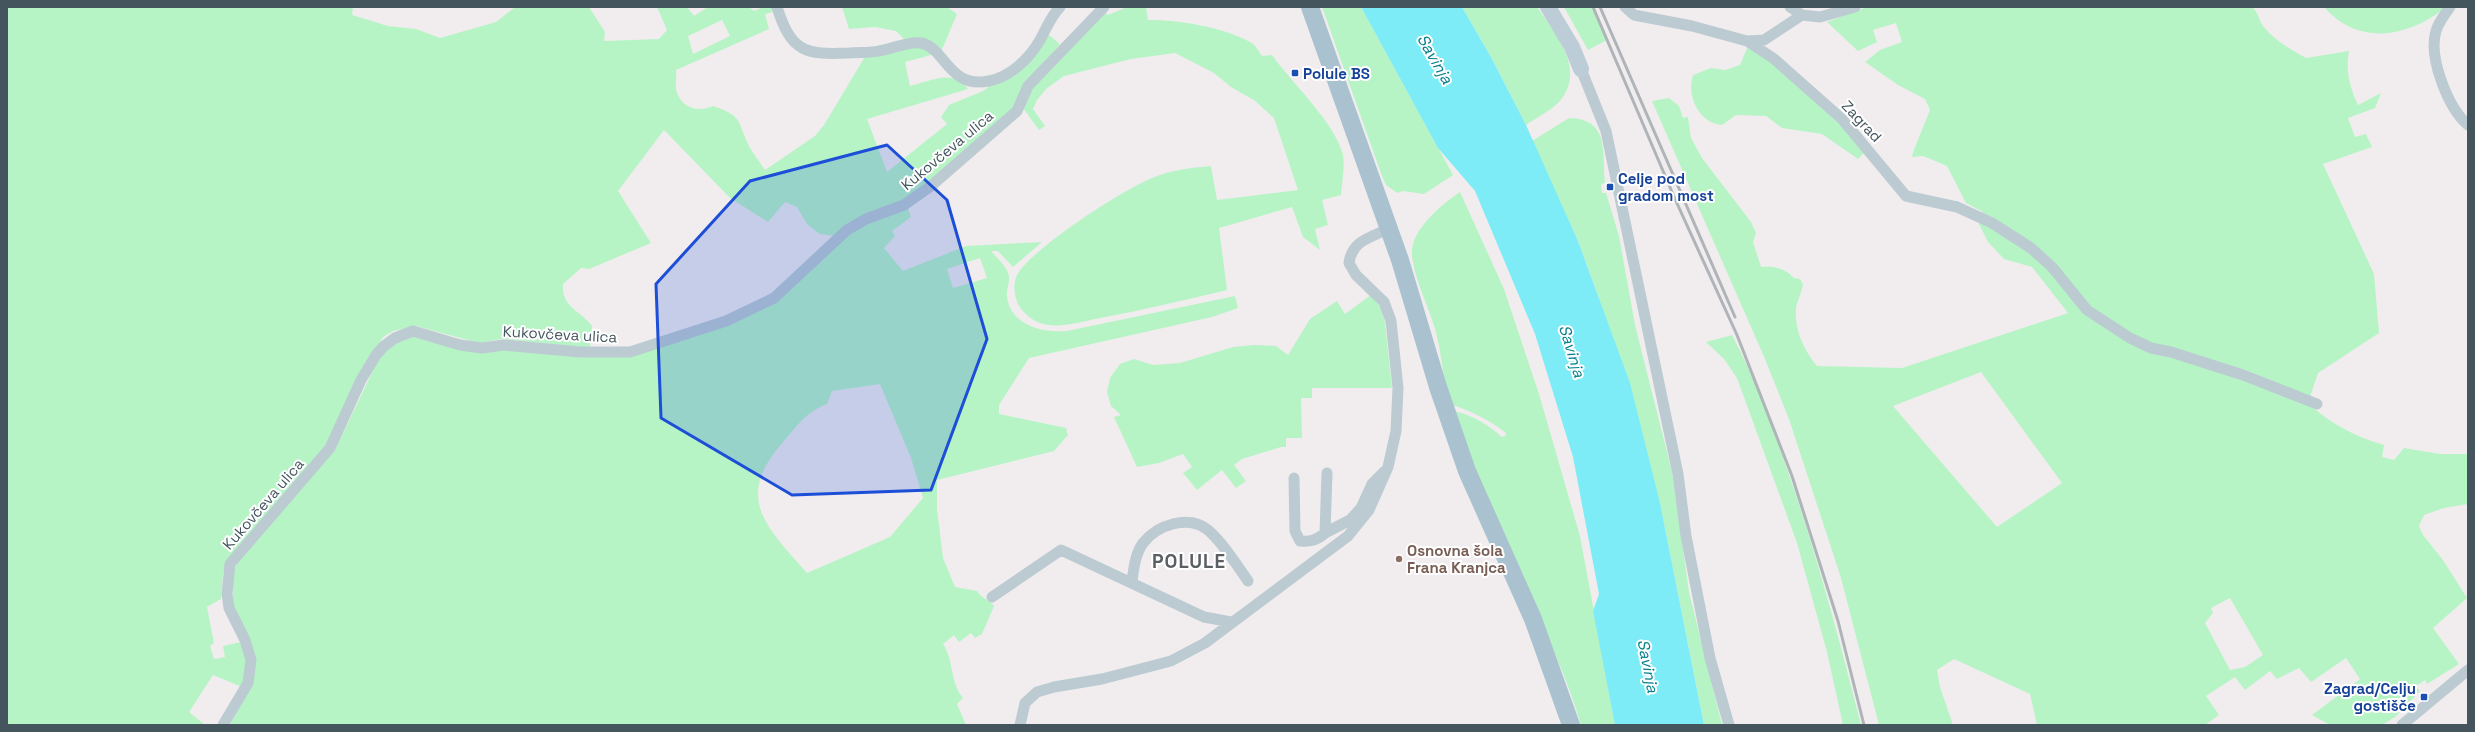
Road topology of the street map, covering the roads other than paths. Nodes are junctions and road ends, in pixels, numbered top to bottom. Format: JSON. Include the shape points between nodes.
{"nodes":[{"id":1,"x":777,"y":7,"type":"edge"},
{"id":2,"x":1060,"y":7,"type":"edge"},
{"id":3,"x":1104,"y":7,"type":"edge"},
{"id":4,"x":1310,"y":7,"type":"edge"},
{"id":5,"x":1548,"y":7,"type":"edge"},
{"id":6,"x":1625,"y":7,"type":"edge"},
{"id":7,"x":1790,"y":7,"type":"edge"},
{"id":8,"x":1855,"y":7,"type":"edge"},
{"id":9,"x":2450,"y":7,"type":"edge"},
{"id":10,"x":1802,"y":15,"type":"junction"},
{"id":11,"x":1747,"y":41,"type":"junction"},
{"id":12,"x":1581,"y":69,"type":"joint"},
{"id":13,"x":2468,"y":125,"type":"edge"},
{"id":14,"x":1388,"y":229,"type":"junction"},
{"id":15,"x":2317,"y":404,"type":"dead end"},
{"id":16,"x":1388,"y":467,"type":"junction"},
{"id":17,"x":1327,"y":473,"type":"dead end"},
{"id":18,"x":1294,"y":478,"type":"dead end"},
{"id":19,"x":1325,"y":533,"type":"junction"},
{"id":20,"x":1132,"y":581,"type":"junction"},
{"id":21,"x":1248,"y":581,"type":"dead end"},
{"id":22,"x":992,"y":597,"type":"dead end"},
{"id":23,"x":1231,"y":622,"type":"junction"},
{"id":24,"x":2468,"y":670,"type":"edge"},
{"id":25,"x":223,"y":725,"type":"edge"},
{"id":26,"x":1020,"y":725,"type":"edge"},
{"id":27,"x":1571,"y":725,"type":"edge"},
{"id":28,"x":1729,"y":725,"type":"edge"},
{"id":29,"x":2402,"y":725,"type":"edge"}],
"edges":[{"from":1,"to":2,"type":"street","via":[[786,29],[804,50],[823,55],[878,52],[919,43],[929,45],[950,71],[959,76],[988,81],[1009,74],[1024,60],[1039,42]]},
{"from":3,"to":25,"type":"street","name":"Kukovčeva ulica","via":[[1028,86],[1017,111],[932,186],[904,205],[855,224],[774,298],[726,321],[630,352],[580,352],[504,345],[482,348],[460,345],[413,331],[395,338],[384,346],[361,380],[330,448],[230,564],[227,594],[229,608],[245,640],[250,660],[248,683]]},
{"from":4,"to":14,"type":"main road"},
{"from":5,"to":12,"type":"street","via":[[1572,47]]},
{"from":6,"to":11,"type":"street","name":"Zagrad","via":[[1634,15],[1692,26]]},
{"from":7,"to":10,"type":"street"},
{"from":8,"to":10,"type":"street","via":[[1826,16]]},
{"from":9,"to":13,"type":"street","via":[[2436,31],[2437,66],[2450,99]]},
{"from":10,"to":11,"type":"street","name":"Zagrad","via":[[1764,40]]},
{"from":11,"to":15,"type":"street","name":"Zagrad","via":[[1773,58],[1842,119],[1906,196],[1957,207],[1992,224],[2031,248],[2052,267],[2086,310],[2130,338],[2151,348],[2243,375]]},
{"from":12,"to":28,"type":"street","via":[[1606,131],[1678,474],[1686,536],[1710,658]]},
{"from":14,"to":16,"type":"street","via":[[1358,244],[1351,251],[1349,263],[1356,275],[1384,302],[1391,321],[1398,411]]},
{"from":14,"to":27,"type":"main road","via":[[1466,471],[1532,619]]},
{"from":16,"to":19,"type":"street","via":[[1372,484],[1361,508],[1350,520]]},
{"from":16,"to":23,"type":"street","via":[[1369,510],[1348,536]]},
{"from":17,"to":19,"type":"street"},
{"from":18,"to":19,"type":"street","via":[[1295,531],[1300,541],[1317,539]]},
{"from":20,"to":21,"type":"street","via":[[1136,558],[1143,544],[1153,533],[1172,524],[1190,521],[1208,529]]},
{"from":20,"to":22,"type":"street","via":[[1061,550]]},
{"from":20,"to":23,"type":"street","via":[[1204,617]]},
{"from":23,"to":26,"type":"street","via":[[1205,643],[1170,661],[1102,680],[1037,692],[1025,703]]},
{"from":24,"to":29,"type":"street"}]}
